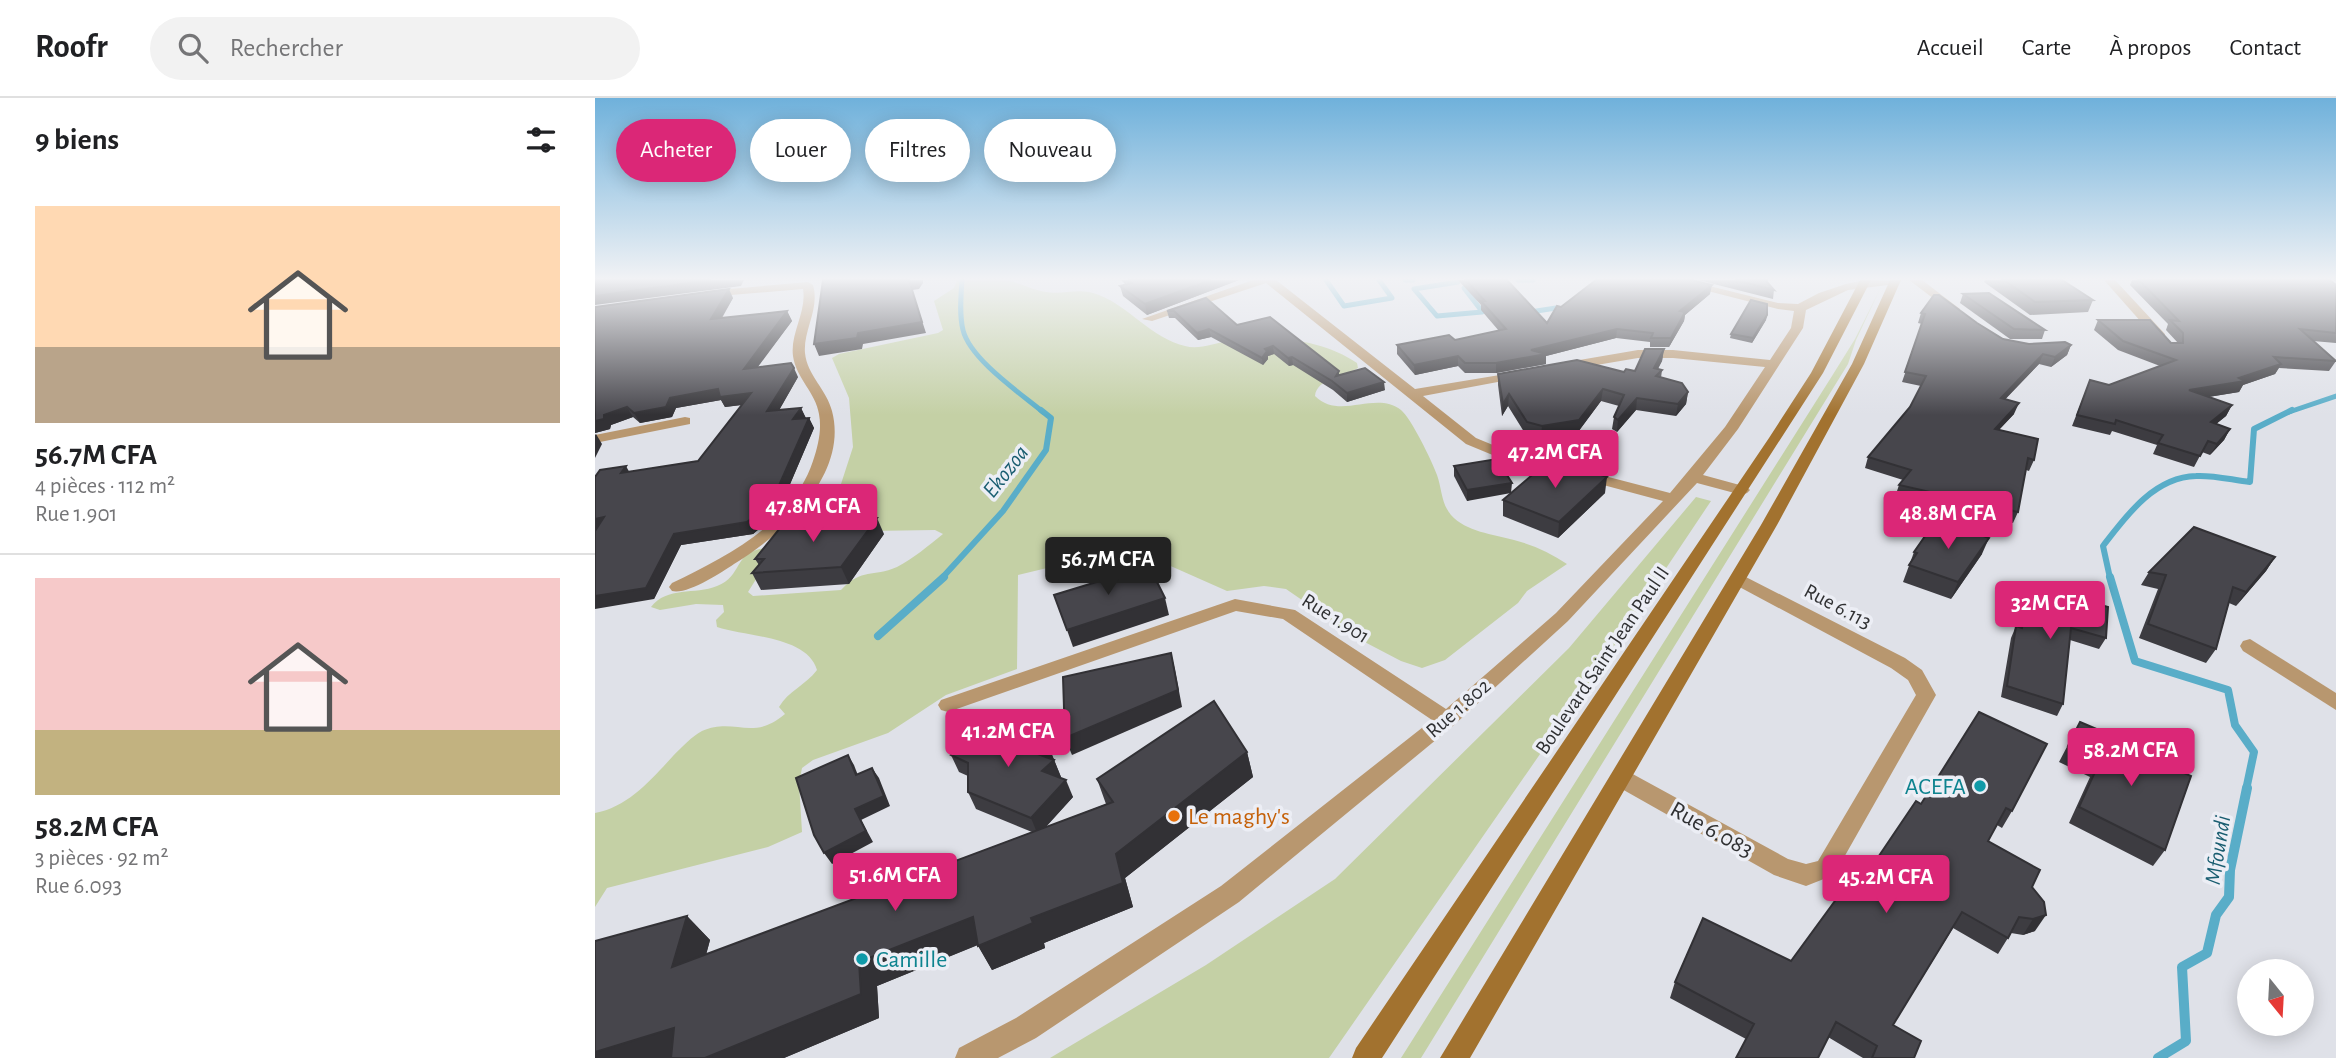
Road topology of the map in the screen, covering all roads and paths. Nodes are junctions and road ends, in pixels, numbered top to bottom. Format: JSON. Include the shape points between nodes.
{"nodes":[{"id":1,"x":802,"y":325,"type":"edge"},
{"id":2,"x":1324,"y":325,"type":"edge"},
{"id":3,"x":1797,"y":325,"type":"edge"},
{"id":4,"x":1842,"y":325,"type":"edge"},
{"id":5,"x":1879,"y":325,"type":"edge"},
{"id":6,"x":2151,"y":325,"type":"edge"},
{"id":7,"x":2172,"y":348,"type":"edge"},
{"id":8,"x":1774,"y":364,"type":"junction"},
{"id":9,"x":1412,"y":394,"type":"junction"},
{"id":10,"x":685,"y":421,"type":"dead end"},
{"id":11,"x":595,"y":439,"type":"edge"},
{"id":12,"x":1694,"y":477,"type":"junction"},
{"id":13,"x":1742,"y":490,"type":"junction"},
{"id":14,"x":1674,"y":499,"type":"junction"},
{"id":15,"x":1738,"y":579,"type":"junction"},
{"id":16,"x":678,"y":587,"type":"dead end"},
{"id":17,"x":2250,"y":646,"type":"dead end"},
{"id":18,"x":2336,"y":703,"type":"edge"},
{"id":19,"x":948,"y":705,"type":"dead end"},
{"id":20,"x":1447,"y":720,"type":"junction"},
{"id":21,"x":1621,"y":778,"type":"junction"},
{"id":22,"x":1806,"y":874,"type":"joint"},
{"id":23,"x":969,"y":1058,"type":"edge"},
{"id":24,"x":1366,"y":1058,"type":"edge"},
{"id":25,"x":1454,"y":1058,"type":"edge"}],
"edges":[{"from":1,"to":16,"type":"street","via":[[799,354],[808,382],[824,405],[827,433],[821,466],[806,497],[760,541]]},
{"from":2,"to":9,"type":"street"},
{"from":3,"to":8,"type":"street","name":"Rue 1.802"},
{"from":4,"to":13,"type":"main road","name":"Boulevard Saint Jean Paul II"},
{"from":5,"to":15,"type":"main road"},
{"from":6,"to":7,"type":"street"},
{"from":8,"to":9,"type":"street","via":[[1639,354]]},
{"from":8,"to":12,"type":"street","name":"Rue 1.802"},
{"from":9,"to":14,"type":"street","via":[[1471,441],[1500,453]]},
{"from":10,"to":11,"type":"street"},
{"from":12,"to":13,"type":"street"},
{"from":12,"to":14,"type":"street","name":"Rue 1.802"},
{"from":13,"to":24,"type":"main road","name":"Boulevard Saint Jean Paul II"},
{"from":14,"to":20,"type":"street","name":"Rue 1.802","via":[[1562,617]]},
{"from":15,"to":21,"type":"main road"},
{"from":15,"to":22,"type":"street","name":"Rue 6.113","via":[[1898,663],[1915,675],[1926,695],[1826,868]]},
{"from":17,"to":18,"type":"street"},
{"from":19,"to":20,"type":"street","name":"Rue 1.901","via":[[1235,605],[1289,614]]},
{"from":20,"to":23,"type":"street","name":"Rue 1.802","via":[[1230,894],[1026,1027]]},
{"from":21,"to":22,"type":"street","name":"Rue 6.083","via":[[1782,868]]},
{"from":21,"to":25,"type":"main road"}]}
